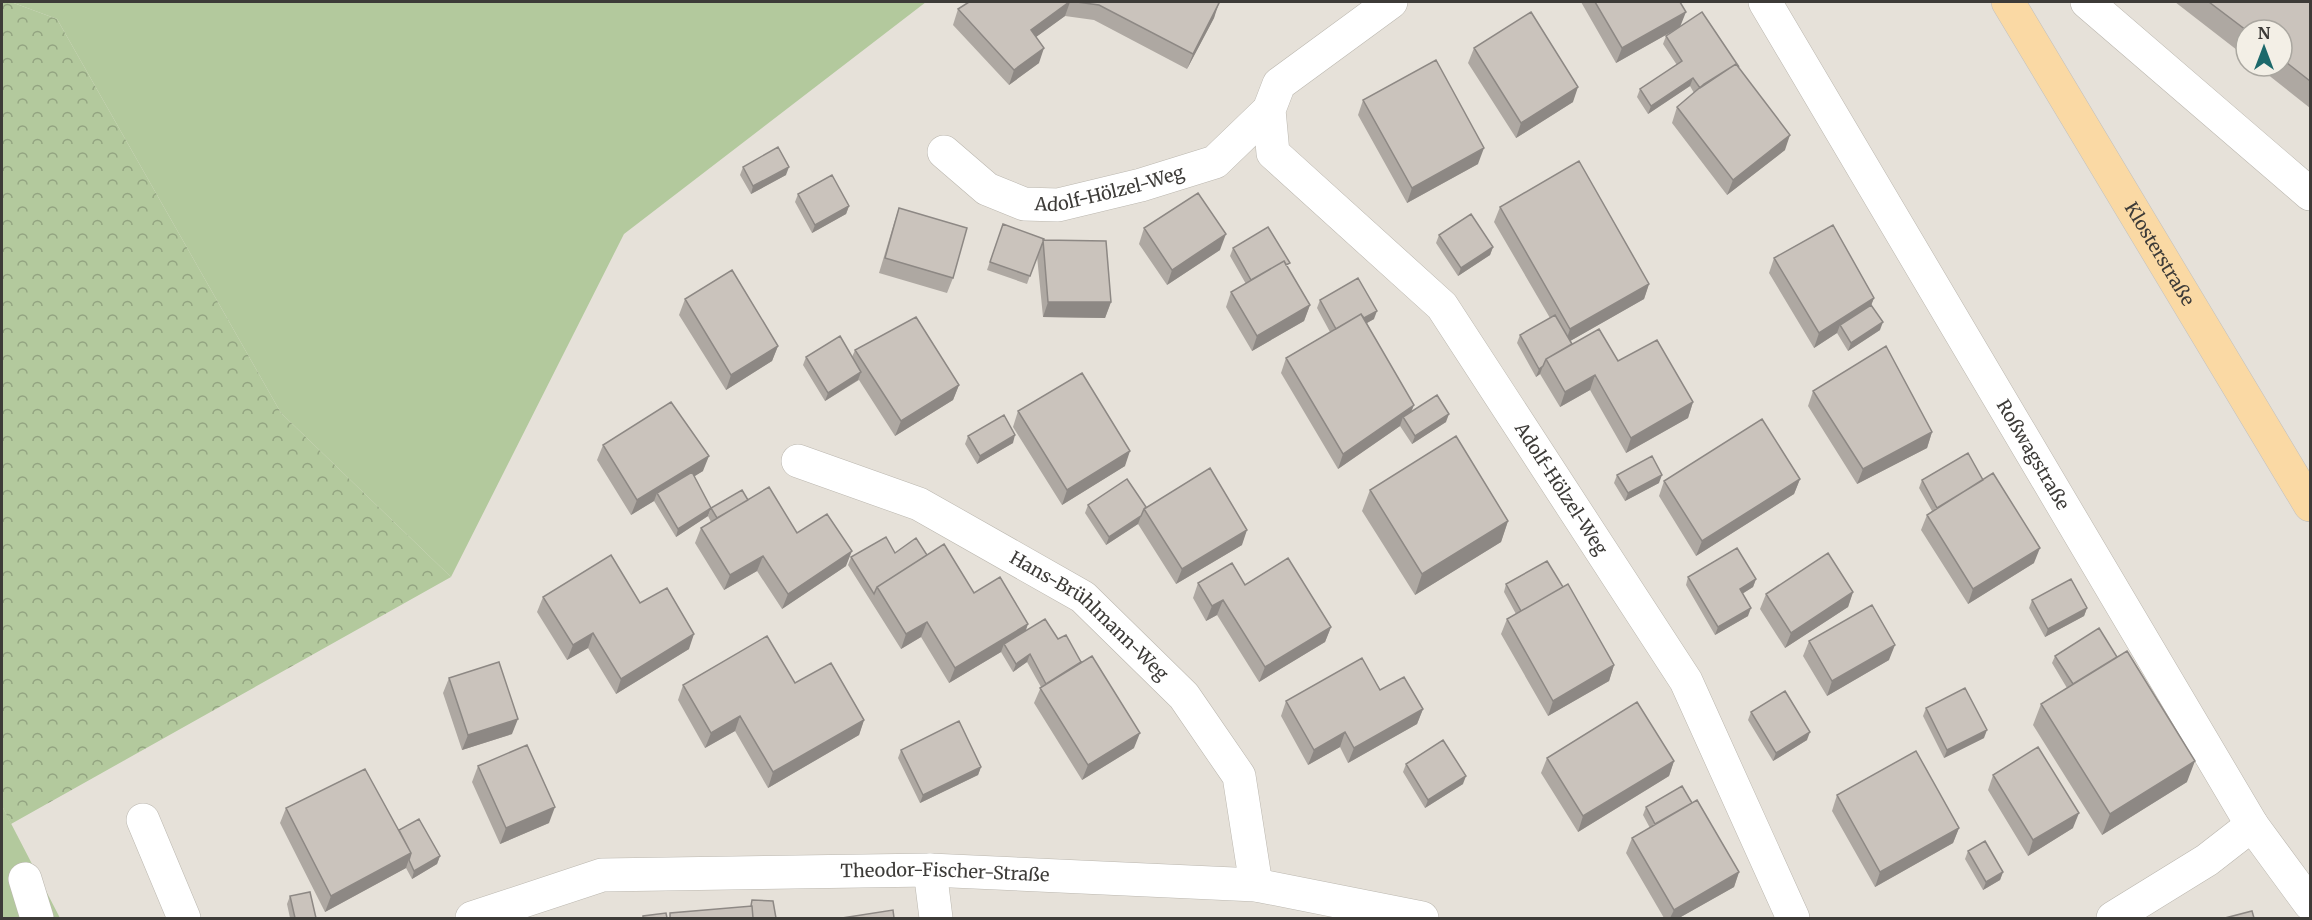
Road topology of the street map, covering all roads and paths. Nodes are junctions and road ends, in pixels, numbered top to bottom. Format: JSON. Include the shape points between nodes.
{"nodes":[{"id":1,"x":1391,"y":2,"type":"edge"},
{"id":2,"x":1765,"y":2,"type":"edge"},
{"id":3,"x":2008,"y":2,"type":"edge"},
{"id":4,"x":2086,"y":2,"type":"edge"},
{"id":5,"x":1269,"y":110,"type":"junction"},
{"id":6,"x":944,"y":152,"type":"dead end"},
{"id":7,"x":2310,"y":194,"type":"edge"},
{"id":8,"x":798,"y":461,"type":"dead end"},
{"id":9,"x":2310,"y":505,"type":"edge"},
{"id":10,"x":143,"y":820,"type":"dead end"},
{"id":11,"x":2252,"y":825,"type":"junction"},
{"id":12,"x":930,"y":870,"type":"junction"},
{"id":13,"x":25,"y":879,"type":"dead end"},
{"id":14,"x":1256,"y":885,"type":"junction"},
{"id":15,"x":2310,"y":904,"type":"edge"},
{"id":16,"x":37,"y":918,"type":"edge"},
{"id":17,"x":183,"y":918,"type":"edge"},
{"id":18,"x":472,"y":918,"type":"edge"},
{"id":19,"x":936,"y":918,"type":"edge"},
{"id":20,"x":1422,"y":918,"type":"edge"},
{"id":21,"x":1793,"y":918,"type":"edge"},
{"id":22,"x":2113,"y":918,"type":"edge"}],
"edges":[{"from":1,"to":5,"type":"street","name":"Adolf-Hölzel-Weg","via":[[1280,84]]},
{"from":2,"to":11,"type":"street","name":"Roßwagstraße"},
{"from":3,"to":9,"type":"main road","name":"Klosterstraße"},
{"from":4,"to":7,"type":"street"},
{"from":5,"to":6,"type":"street","name":"Adolf-Hölzel-Weg","via":[[1215,162],[1058,206],[1024,204],[987,189]]},
{"from":5,"to":21,"type":"street","name":"Adolf-Hölzel-Weg","via":[[1273,153],[1442,306],[1686,681]]},
{"from":8,"to":14,"type":"street","name":"Hans-Brühlmann-Weg","via":[[919,504],[1083,597],[1185,696],[1239,776]]},
{"from":10,"to":17,"type":"street"},
{"from":11,"to":15,"type":"street","name":"Roßwagstraße"},
{"from":11,"to":22,"type":"street","via":[[2207,860]]},
{"from":12,"to":14,"type":"street","name":"Theodor-Fischer-Straße"},
{"from":12,"to":18,"type":"street","name":"Theodor-Fischer-Straße","via":[[602,875]]},
{"from":12,"to":19,"type":"street"},
{"from":13,"to":16,"type":"street"},
{"from":14,"to":20,"type":"street","name":"Theodor-Fischer-Straße"}]}
